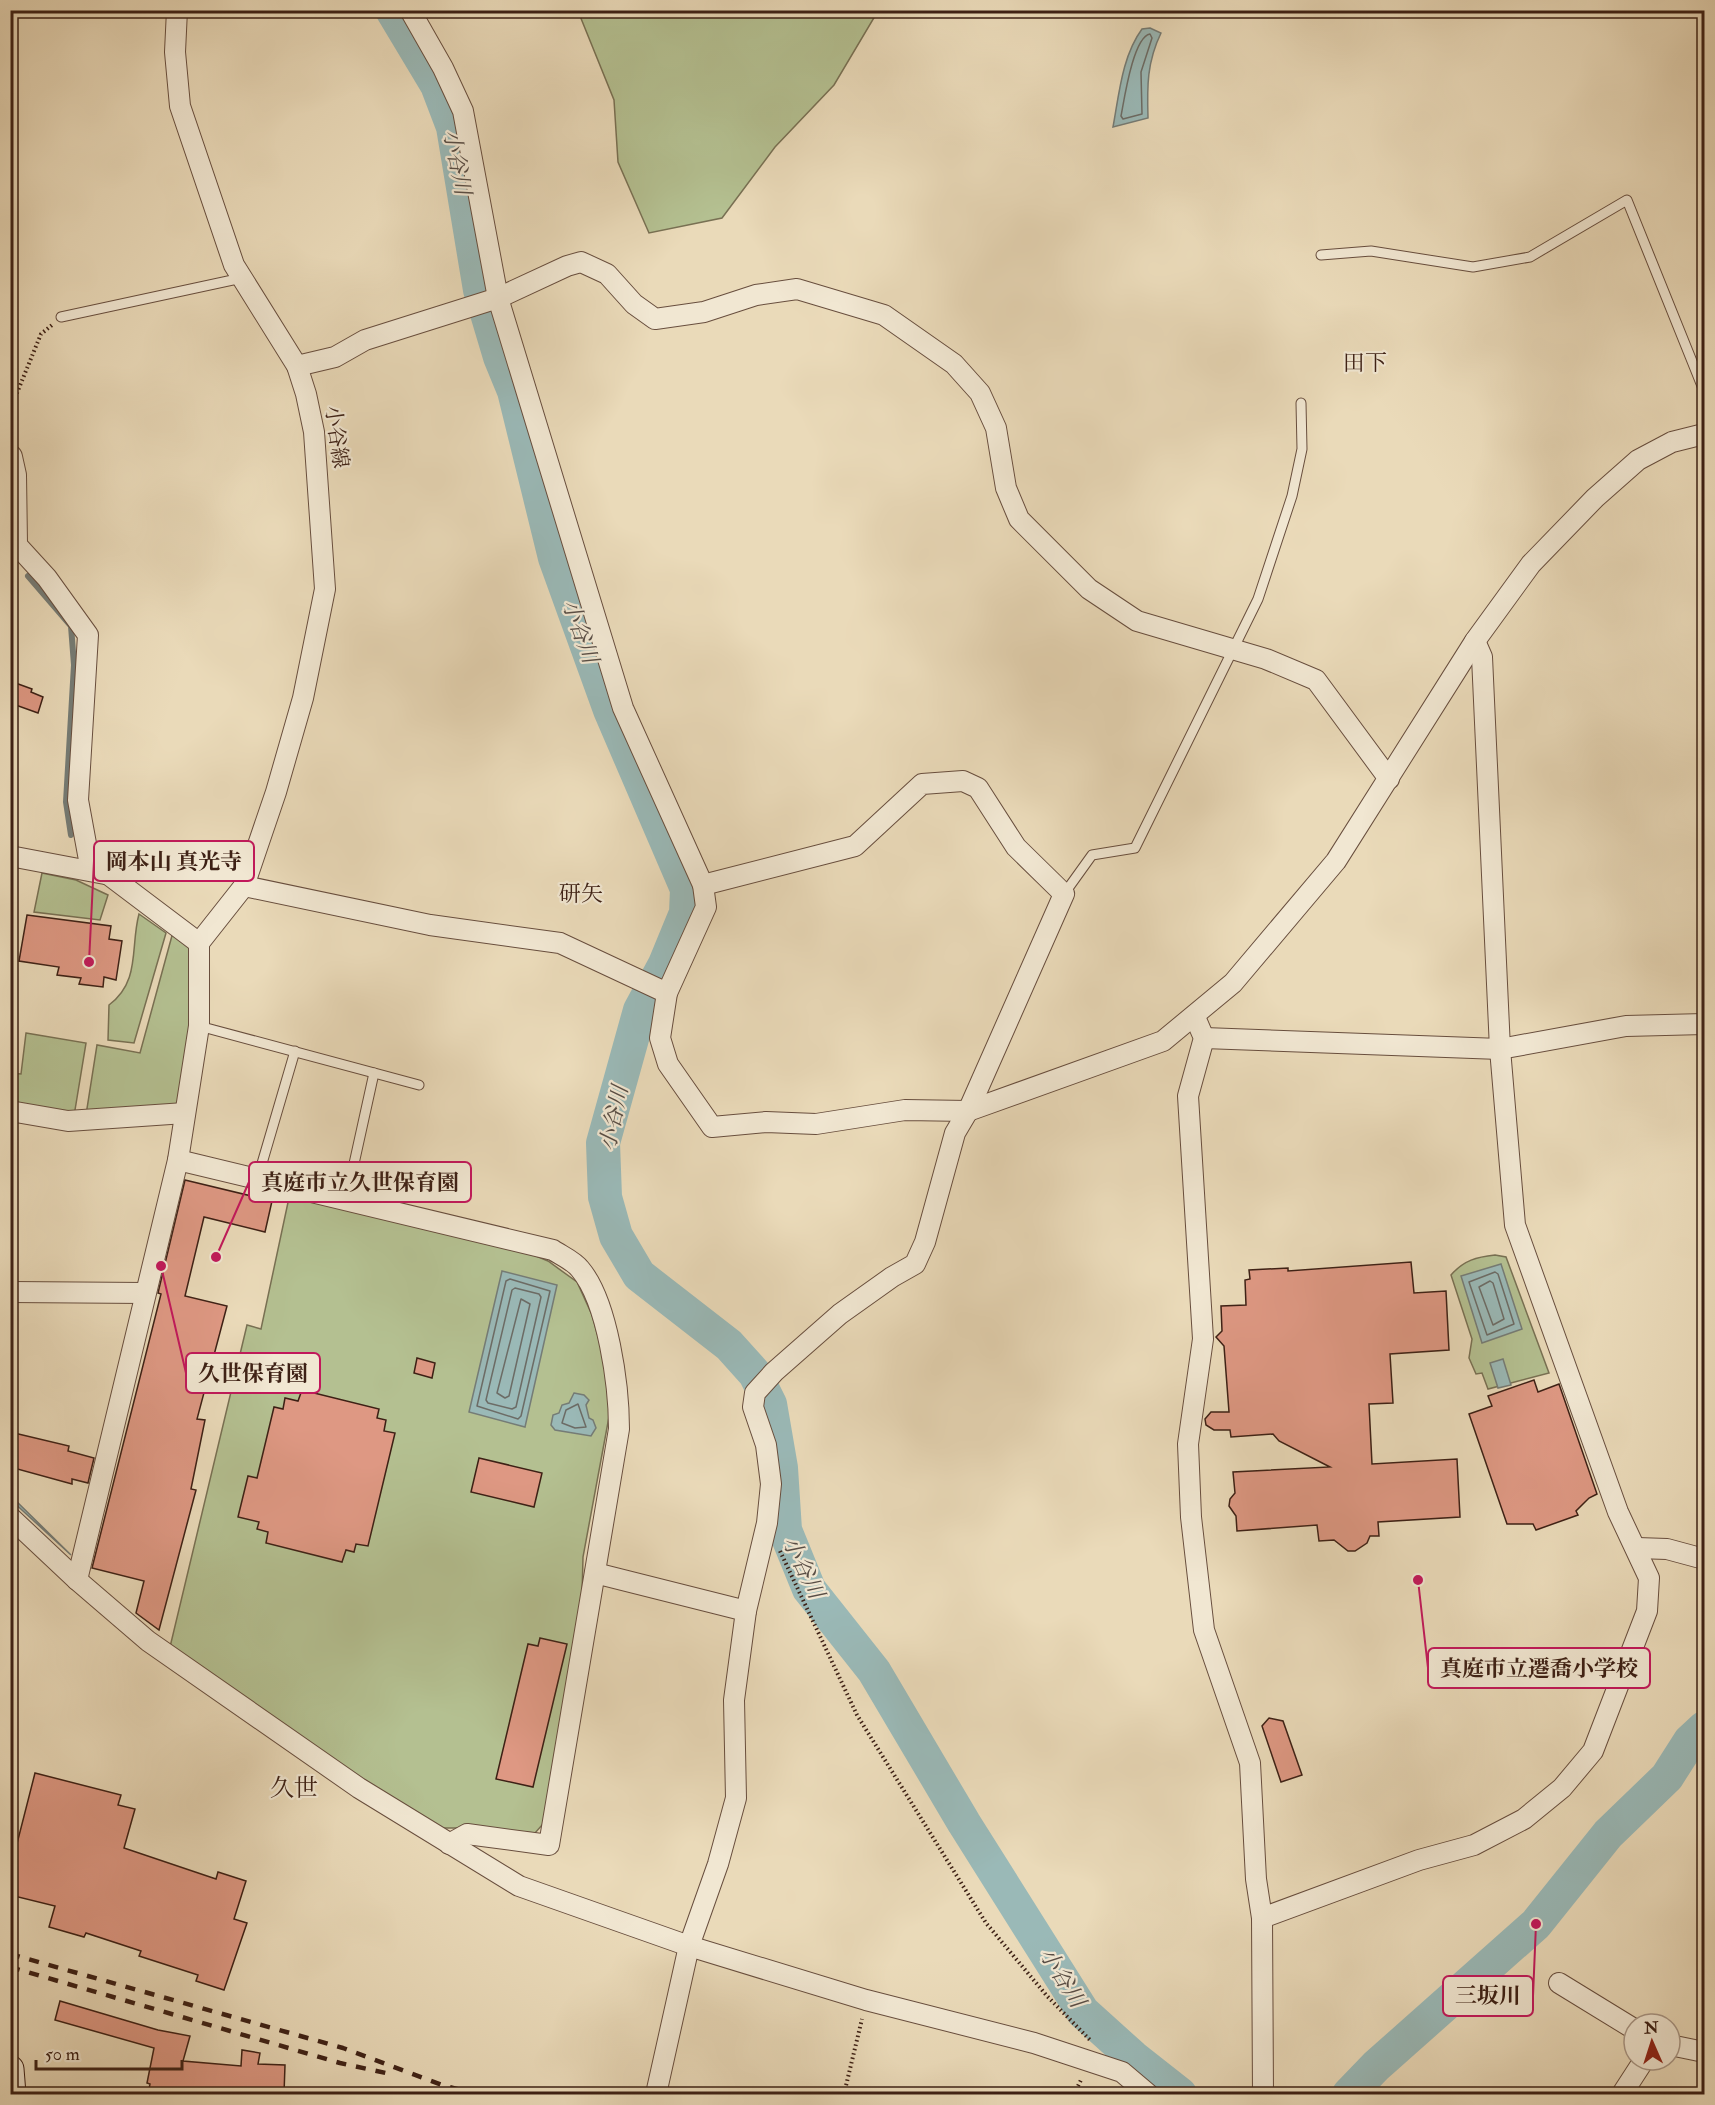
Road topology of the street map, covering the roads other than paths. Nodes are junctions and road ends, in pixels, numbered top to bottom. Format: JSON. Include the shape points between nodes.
{"nodes":[{"id":1,"x":177,"y":10,"type":"edge"},
{"id":2,"x":410,"y":10,"type":"edge"},
{"id":3,"x":1321,"y":255,"type":"dead end"},
{"id":4,"x":242,"y":278,"type":"junction"},
{"id":5,"x":498,"y":298,"type":"junction"},
{"id":6,"x":61,"y":317,"type":"road end"},
{"id":7,"x":297,"y":366,"type":"junction"},
{"id":8,"x":1704,"y":391,"type":"edge"},
{"id":9,"x":1301,"y":403,"type":"dead end"},
{"id":10,"x":1704,"y":434,"type":"edge"},
{"id":11,"x":10,"y":457,"type":"edge"},
{"id":12,"x":13,"y":547,"type":"edge"},
{"id":13,"x":1476,"y":641,"type":"junction"},
{"id":14,"x":1236,"y":649,"type":"junction"},
{"id":15,"x":1389,"y":778,"type":"junction"},
{"id":16,"x":10,"y":856,"type":"edge"},
{"id":17,"x":107,"y":874,"type":"junction"},
{"id":18,"x":703,"y":885,"type":"junction"},
{"id":19,"x":243,"y":886,"type":"junction"},
{"id":20,"x":1064,"y":894,"type":"junction"},
{"id":21,"x":199,"y":943,"type":"junction"},
{"id":22,"x":667,"y":993,"type":"junction"},
{"id":23,"x":1195,"y":1017,"type":"junction"},
{"id":24,"x":1704,"y":1024,"type":"edge"},
{"id":25,"x":199,"y":1026,"type":"junction"},
{"id":26,"x":1204,"y":1038,"type":"junction"},
{"id":27,"x":1500,"y":1049,"type":"junction"},
{"id":28,"x":295,"y":1052,"type":"junction"},
{"id":29,"x":374,"y":1073,"type":"junction"},
{"id":30,"x":419,"y":1085,"type":"dead end"},
{"id":31,"x":968,"y":1111,"type":"junction"},
{"id":32,"x":10,"y":1112,"type":"edge"},
{"id":33,"x":185,"y":1113,"type":"junction"},
{"id":34,"x":178,"y":1160,"type":"junction"},
{"id":35,"x":258,"y":1177,"type":"junction"},
{"id":36,"x":346,"y":1200,"type":"junction"},
{"id":37,"x":10,"y":1292,"type":"edge"},
{"id":38,"x":145,"y":1293,"type":"junction"},
{"id":39,"x":10,"y":1517,"type":"edge"},
{"id":40,"x":1637,"y":1548,"type":"junction"},
{"id":41,"x":1704,"y":1559,"type":"edge"},
{"id":42,"x":595,"y":1573,"type":"junction"},
{"id":43,"x":77,"y":1580,"type":"junction"},
{"id":44,"x":746,"y":1611,"type":"junction"},
{"id":45,"x":450,"y":1844,"type":"junction"},
{"id":46,"x":1262,"y":1918,"type":"junction"},
{"id":47,"x":689,"y":1946,"type":"junction"},
{"id":48,"x":1559,"y":1983,"type":"dead end"},
{"id":49,"x":1622,"y":2022,"type":"edge"},
{"id":50,"x":1682,"y":2047,"type":"edge"},
{"id":51,"x":1704,"y":2052,"type":"edge"},
{"id":52,"x":10,"y":2069,"type":"edge"},
{"id":53,"x":1636,"y":2072,"type":"edge"},
{"id":54,"x":12,"y":2094,"type":"edge"},
{"id":55,"x":656,"y":2094,"type":"edge"},
{"id":56,"x":1148,"y":2094,"type":"edge"},
{"id":57,"x":1263,"y":2094,"type":"edge"},
{"id":58,"x":1622,"y":2094,"type":"edge"}],
"edges":[{"from":1,"to":4,"type":"street","name":"小谷線","via":[[175,52],[180,106],[234,265]]},
{"from":2,"to":5,"type":"street","via":[[463,111]]},
{"from":3,"to":8,"type":"lane","via":[[1371,251],[1473,267],[1530,258],[1627,200]]},
{"from":4,"to":6,"type":"lane"},
{"from":4,"to":7,"type":"street","name":"小谷線"},
{"from":5,"to":7,"type":"street","via":[[365,340],[335,357]]},
{"from":5,"to":14,"type":"street","via":[[581,262],[607,274],[634,304],[655,319],[704,312],[756,294],[797,289],[884,315],[954,364],[980,393],[996,428],[1006,488],[1019,519],[1050,552],[1089,589],[1137,621]]},
{"from":5,"to":18,"type":"street","via":[[623,708]]},
{"from":7,"to":19,"type":"street","name":"小谷線","via":[[314,432],[325,589],[303,698]]},
{"from":9,"to":14,"type":"lane","via":[[1302,449],[1292,496],[1262,589]]},
{"from":10,"to":13,"type":"street","via":[[1672,442],[1638,460],[1595,498],[1532,564]]},
{"from":11,"to":12,"type":"street","via":[[14,476]]},
{"from":12,"to":17,"type":"street","via":[[47,578],[88,635],[78,800],[89,860]]},
{"from":13,"to":15,"type":"street"},
{"from":13,"to":27,"type":"street","via":[[1482,657]]},
{"from":14,"to":15,"type":"street","via":[[1316,680]]},
{"from":14,"to":20,"type":"lane","via":[[1135,848],[1092,855]]},
{"from":15,"to":23,"type":"street","via":[[1335,861],[1233,983]]},
{"from":16,"to":17,"type":"street"},
{"from":17,"to":21,"type":"street"},
{"from":18,"to":20,"type":"street","via":[[855,846],[922,784],[963,780],[978,788],[1016,847]]},
{"from":18,"to":22,"type":"street","via":[[706,907]]},
{"from":19,"to":21,"type":"street","name":"小谷線"},
{"from":19,"to":22,"type":"street","via":[[430,925],[560,943]]},
{"from":20,"to":31,"type":"street"},
{"from":21,"to":25,"type":"street"},
{"from":22,"to":31,"type":"street","via":[[660,1038],[668,1064],[712,1127],[766,1122],[816,1124],[905,1110]]},
{"from":23,"to":26,"type":"street"},
{"from":23,"to":31,"type":"street","via":[[1163,1041]]},
{"from":24,"to":27,"type":"street","via":[[1626,1026]]},
{"from":25,"to":28,"type":"lane"},
{"from":25,"to":33,"type":"street"},
{"from":26,"to":27,"type":"street"},
{"from":26,"to":46,"type":"street","via":[[1188,1096],[1203,1339],[1188,1444],[1191,1517],[1204,1629],[1250,1763]]},
{"from":27,"to":40,"type":"street","via":[[1515,1225],[1618,1512]]},
{"from":28,"to":29,"type":"lane"},
{"from":28,"to":35,"type":"lane"},
{"from":29,"to":30,"type":"lane"},
{"from":29,"to":36,"type":"lane"},
{"from":31,"to":44,"type":"street","via":[[955,1132],[925,1242],[915,1264],[840,1314],[755,1393],[753,1407],[766,1445],[771,1484],[767,1523]]},
{"from":32,"to":33,"type":"street","via":[[69,1122]]},
{"from":33,"to":34,"type":"street"},
{"from":34,"to":35,"type":"street"},
{"from":34,"to":38,"type":"street"},
{"from":35,"to":36,"type":"street"},
{"from":36,"to":42,"type":"street","via":[[554,1250],[579,1268],[595,1295],[619,1396],[618,1429]]},
{"from":37,"to":38,"type":"street"},
{"from":38,"to":43,"type":"street"},
{"from":39,"to":43,"type":"street"},
{"from":40,"to":41,"type":"street","via":[[1667,1549]]},
{"from":40,"to":46,"type":"street","via":[[1649,1578],[1647,1611],[1593,1751],[1562,1788],[1524,1819],[1474,1845],[1419,1860]]},
{"from":42,"to":44,"type":"street"},
{"from":42,"to":45,"type":"street","via":[[549,1845],[467,1834]]},
{"from":43,"to":45,"type":"street","via":[[148,1641],[359,1788]]},
{"from":44,"to":47,"type":"street","via":[[734,1700],[736,1798]]},
{"from":45,"to":47,"type":"street","via":[[519,1886]]},
{"from":46,"to":57,"type":"street"},
{"from":47,"to":55,"type":"street"},
{"from":47,"to":56,"type":"street","via":[[866,2000],[1034,2043],[1122,2072]]},
{"from":48,"to":49,"type":"street"},
{"from":50,"to":51,"type":"street"},
{"from":52,"to":54,"type":"main road"},
{"from":53,"to":58,"type":"street"}]}
